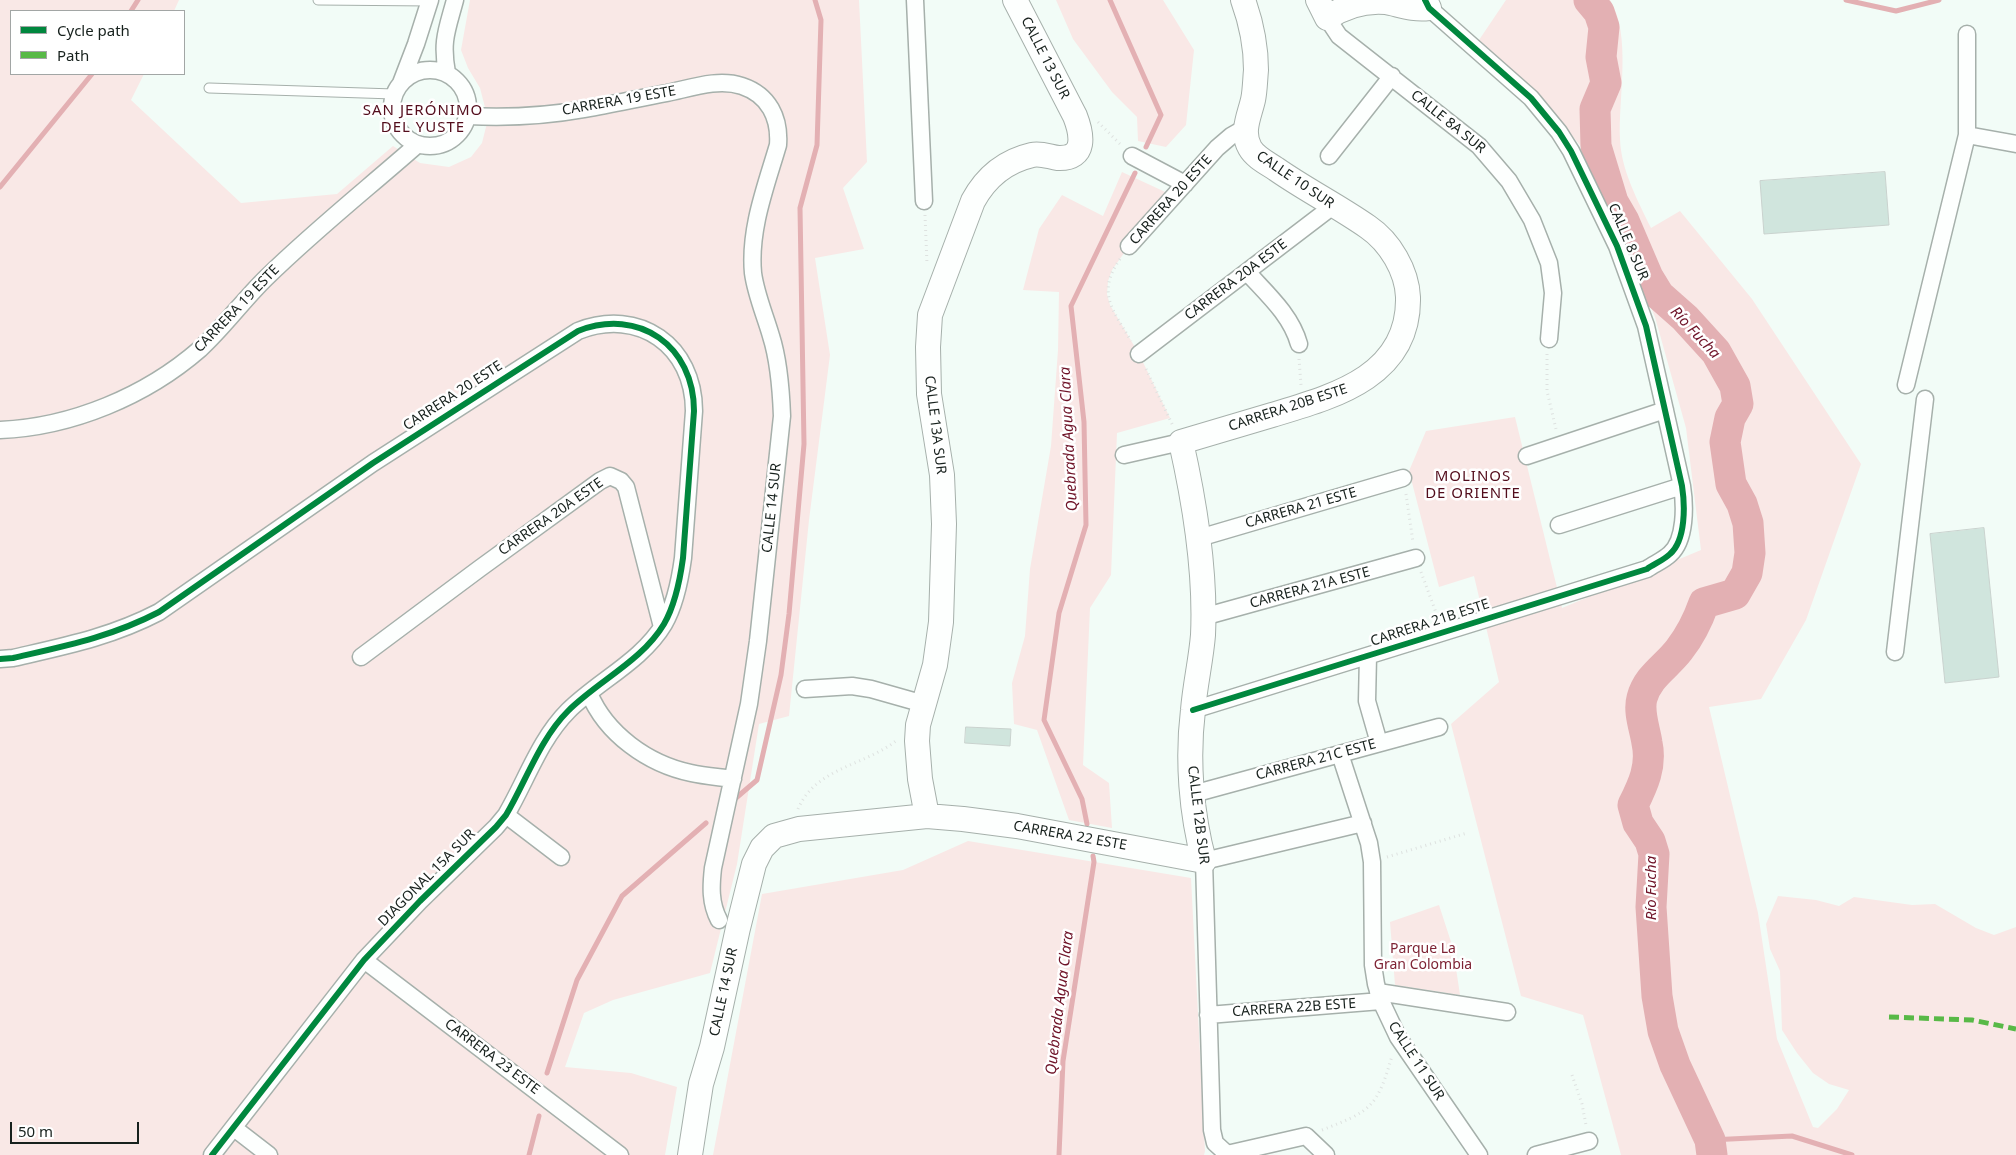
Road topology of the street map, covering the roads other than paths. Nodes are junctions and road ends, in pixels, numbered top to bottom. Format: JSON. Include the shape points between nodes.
{"nodes":[{"id":1,"x":318,"y":0,"type":"edge"},
{"id":2,"x":430,"y":0,"type":"edge"},
{"id":3,"x":455,"y":0,"type":"edge"},
{"id":4,"x":915,"y":0,"type":"edge"},
{"id":5,"x":1015,"y":0,"type":"edge"},
{"id":6,"x":1243,"y":0,"type":"edge"},
{"id":7,"x":1427,"y":4,"type":"edge"},
{"id":8,"x":1323,"y":9,"type":"edge"},
{"id":9,"x":1967,"y":34,"type":"dead end"},
{"id":10,"x":447,"y":73,"type":"junction"},
{"id":11,"x":1392,"y":76,"type":"junction"},
{"id":12,"x":209,"y":88,"type":"dead end"},
{"id":13,"x":397,"y":89,"type":"junction"},
{"id":14,"x":767,"y":100,"type":"joint"},
{"id":15,"x":468,"y":116,"type":"junction"},
{"id":16,"x":1078,"y":122,"type":"joint"},
{"id":17,"x":1245,"y":128,"type":"junction"},
{"id":18,"x":1967,"y":135,"type":"junction"},
{"id":19,"x":418,"y":144,"type":"junction"},
{"id":20,"x":2016,"y":144,"type":"edge"},
{"id":21,"x":1132,"y":156,"type":"road end"},
{"id":22,"x":1329,"y":156,"type":"dead end"},
{"id":23,"x":1185,"y":184,"type":"junction"},
{"id":24,"x":924,"y":201,"type":"road end"},
{"id":25,"x":1333,"y":206,"type":"junction"},
{"id":26,"x":1129,"y":246,"type":"road end"},
{"id":27,"x":1247,"y":272,"type":"junction"},
{"id":28,"x":1401,"y":334,"type":"joint"},
{"id":29,"x":1549,"y":339,"type":"road end"},
{"id":30,"x":1298,"y":344,"type":"road end"},
{"id":31,"x":1139,"y":354,"type":"dead end"},
{"id":32,"x":1906,"y":385,"type":"dead end"},
{"id":33,"x":1925,"y":399,"type":"dead end"},
{"id":34,"x":1665,"y":410,"type":"junction"},
{"id":35,"x":0,"y":430,"type":"edge"},
{"id":36,"x":1181,"y":442,"type":"junction"},
{"id":37,"x":1124,"y":455,"type":"dead end"},
{"id":38,"x":1528,"y":456,"type":"dead end"},
{"id":39,"x":1404,"y":478,"type":"dead end"},
{"id":40,"x":1682,"y":486,"type":"junction"},
{"id":41,"x":1559,"y":525,"type":"dead end"},
{"id":42,"x":1199,"y":538,"type":"junction"},
{"id":43,"x":1672,"y":553,"type":"joint"},
{"id":44,"x":1416,"y":558,"type":"dead end"},
{"id":45,"x":1203,"y":617,"type":"junction"},
{"id":46,"x":662,"y":627,"type":"junction"},
{"id":47,"x":1895,"y":652,"type":"dead end"},
{"id":48,"x":1368,"y":656,"type":"junction"},
{"id":49,"x":361,"y":657,"type":"dead end"},
{"id":50,"x":0,"y":659,"type":"edge"},
{"id":51,"x":805,"y":689,"type":"dead end"},
{"id":52,"x":589,"y":693,"type":"junction"},
{"id":53,"x":1193,"y":710,"type":"junction"},
{"id":54,"x":921,"y":714,"type":"junction"},
{"id":55,"x":1439,"y":727,"type":"dead end"},
{"id":56,"x":1379,"y":743,"type":"junction"},
{"id":57,"x":1340,"y":754,"type":"junction"},
{"id":58,"x":733,"y":779,"type":"junction"},
{"id":59,"x":1193,"y":794,"type":"junction"},
{"id":60,"x":506,"y":815,"type":"junction"},
{"id":61,"x":927,"y":816,"type":"junction"},
{"id":62,"x":1363,"y":822,"type":"junction"},
{"id":63,"x":782,"y":833,"type":"joint"},
{"id":64,"x":561,"y":857,"type":"dead end"},
{"id":65,"x":1204,"y":861,"type":"junction"},
{"id":66,"x":719,"y":920,"type":"dead end"},
{"id":67,"x":364,"y":960,"type":"junction"},
{"id":68,"x":1380,"y":997,"type":"junction"},
{"id":69,"x":1506,"y":1012,"type":"dead end"},
{"id":70,"x":1208,"y":1015,"type":"junction"},
{"id":71,"x":234,"y":1128,"type":"junction"},
{"id":72,"x":1589,"y":1141,"type":"road end"},
{"id":73,"x":1227,"y":1154,"type":"edge"},
{"id":74,"x":212,"y":1155,"type":"edge"},
{"id":75,"x":269,"y":1155,"type":"edge"},
{"id":76,"x":620,"y":1155,"type":"edge"},
{"id":77,"x":690,"y":1155,"type":"edge"},
{"id":78,"x":1326,"y":1155,"type":"edge"},
{"id":79,"x":1479,"y":1155,"type":"edge"},
{"id":80,"x":1536,"y":1155,"type":"edge"}],
"edges":[{"from":1,"to":2,"type":"lane"},
{"from":2,"to":13,"type":"street"},
{"from":3,"to":10,"type":"street","via":[[444,39]]},
{"from":4,"to":24,"type":"street"},
{"from":5,"to":16,"type":"street","name":"CALLE 13 SUR"},
{"from":6,"to":17,"type":"street","via":[[1252,33],[1256,68]]},
{"from":7,"to":8,"type":"street","via":[[1410,8],[1374,1]]},
{"from":7,"to":34,"type":"street","name":"CALLE 8 SUR","via":[[1531,98],[1571,151],[1600,208],[1633,286],[1646,326]]},
{"from":8,"to":11,"type":"street","name":"CALLE 8A SUR","via":[[1339,36]]},
{"from":9,"to":18,"type":"street"},
{"from":10,"to":13,"type":"street","via":[[422,70],[410,75]]},
{"from":10,"to":15,"type":"street","via":[[465,92]]},
{"from":11,"to":22,"type":"street"},
{"from":11,"to":29,"type":"street","name":"CALLE 8A SUR","via":[[1480,146],[1521,200],[1541,241],[1552,278]]},
{"from":12,"to":13,"type":"lane"},
{"from":13,"to":19,"type":"street","via":[[392,106],[393,118],[407,138]]},
{"from":14,"to":15,"type":"street","name":"CARRERA 19 ESTE","via":[[741,86],[718,83],[584,110],[526,117]]},
{"from":14,"to":58,"type":"street","name":"CALLE 14 SUR","via":[[777,121],[779,139],[756,225],[753,273],[776,354],[782,416],[758,641]]},
{"from":15,"to":19,"type":"street","via":[[453,139],[430,146]]},
{"from":16,"to":54,"type":"street","name":"CALLE 13A SUR","via":[[1081,144],[1074,154],[1058,158],[1034,155],[1022,158],[999,170],[980,187],[930,315],[929,394],[942,475],[943,591],[938,644]]},
{"from":17,"to":23,"type":"street","name":"CARRERA 20 ESTE","via":[[1218,148]]},
{"from":17,"to":25,"type":"street","name":"CALLE 10 SUR","via":[[1246,140],[1257,156]]},
{"from":18,"to":20,"type":"street"},
{"from":18,"to":32,"type":"street"},
{"from":19,"to":35,"type":"street","name":"CARRERA 19 ESTE","via":[[266,278],[201,348],[166,374],[90,412],[41,427]]},
{"from":21,"to":23,"type":"street"},
{"from":23,"to":26,"type":"street","name":"CARRERA 20 ESTE"},
{"from":25,"to":27,"type":"street","name":"CARRERA 20A ESTE"},
{"from":25,"to":28,"type":"street","name":"CALLE 10 SUR","via":[[1370,228],[1396,257],[1408,294]]},
{"from":27,"to":30,"type":"street","via":[[1286,316]]},
{"from":27,"to":31,"type":"street","name":"CARRERA 20A ESTE"},
{"from":28,"to":36,"type":"street","name":"CARRERA 20B ESTE","via":[[1387,358],[1366,378],[1340,394]]},
{"from":33,"to":47,"type":"street"},
{"from":34,"to":38,"type":"street"},
{"from":34,"to":40,"type":"street","name":"CALLE 8 SUR"},
{"from":36,"to":37,"type":"street"},
{"from":36,"to":42,"type":"street","name":"CALLE 12B SUR"},
{"from":39,"to":42,"type":"street","name":"CARRERA 21 ESTE"},
{"from":40,"to":41,"type":"street"},
{"from":40,"to":43,"type":"street","name":"CALLE 8 SUR","via":[[1686,507],[1681,534]]},
{"from":42,"to":45,"type":"street","name":"CALLE 12B SUR"},
{"from":43,"to":48,"type":"street","name":"CARRERA 21B ESTE","via":[[1647,569]]},
{"from":44,"to":45,"type":"street","name":"CARRERA 21A ESTE"},
{"from":45,"to":53,"type":"street","name":"CALLE 12B SUR"},
{"from":46,"to":49,"type":"street","name":"CARRERA 20A ESTE","via":[[626,486],[610,476]]},
{"from":46,"to":50,"type":"street","name":"CARRERA 20 ESTE","via":[[684,558],[693,386],[684,364],[664,341],[638,326],[614,323],[590,326],[560,342],[372,463],[159,612],[98,638]]},
{"from":46,"to":52,"type":"street","name":"DIAGONAL 15A SUR","via":[[651,642]]},
{"from":48,"to":53,"type":"street","name":"CARRERA 21B ESTE"},
{"from":48,"to":56,"type":"street","via":[[1366,701]]},
{"from":51,"to":54,"type":"street","via":[[852,686],[871,689]]},
{"from":52,"to":58,"type":"street","via":[[615,732],[642,754],[691,774]]},
{"from":52,"to":60,"type":"street","name":"DIAGONAL 15A SUR","via":[[568,711],[549,736]]},
{"from":53,"to":59,"type":"street","name":"CALLE 12B SUR","via":[[1190,751]]},
{"from":54,"to":61,"type":"street","name":"CALLE 13A SUR","via":[[917,760]]},
{"from":55,"to":56,"type":"street","name":"CARRERA 21C ESTE"},
{"from":56,"to":57,"type":"street","name":"CARRERA 21C ESTE"},
{"from":57,"to":59,"type":"street","name":"CARRERA 21C ESTE"},
{"from":57,"to":62,"type":"street","name":"CALLE 11 SUR"},
{"from":58,"to":66,"type":"street","name":"CALLE 14 SUR","via":[[713,868],[712,901]]},
{"from":59,"to":65,"type":"street","name":"CALLE 12B SUR"},
{"from":60,"to":64,"type":"street"},
{"from":60,"to":67,"type":"street","name":"DIAGONAL 15A SUR"},
{"from":61,"to":63,"type":"street","name":"CARRERA 22 ESTE"},
{"from":61,"to":65,"type":"street","name":"CARRERA 22 ESTE","via":[[1017,826]]},
{"from":62,"to":65,"type":"street","name":"CARRERA 22 ESTE"},
{"from":62,"to":68,"type":"street","name":"CALLE 11 SUR","via":[[1372,862],[1374,965]]},
{"from":63,"to":77,"type":"street","name":"CALLE 14 SUR","via":[[762,848],[754,864],[701,1084]]},
{"from":65,"to":70,"type":"street","name":"CALLE 12B SUR"},
{"from":67,"to":71,"type":"street","name":"DIAGONAL 15A SUR"},
{"from":67,"to":76,"type":"street","name":"CARRERA 23 ESTE"},
{"from":68,"to":69,"type":"street","name":"CARRERA 22B ESTE"},
{"from":68,"to":70,"type":"street","name":"CARRERA 22B ESTE"},
{"from":68,"to":79,"type":"street","name":"CALLE 11 SUR","via":[[1398,1037]]},
{"from":70,"to":73,"type":"street","name":"CALLE 12B SUR","via":[[1212,1130],[1215,1143]]},
{"from":71,"to":74,"type":"street","name":"DIAGONAL 15A SUR"},
{"from":71,"to":75,"type":"street"},
{"from":72,"to":80,"type":"street"},
{"from":73,"to":78,"type":"street","via":[[1306,1136]]}]}
